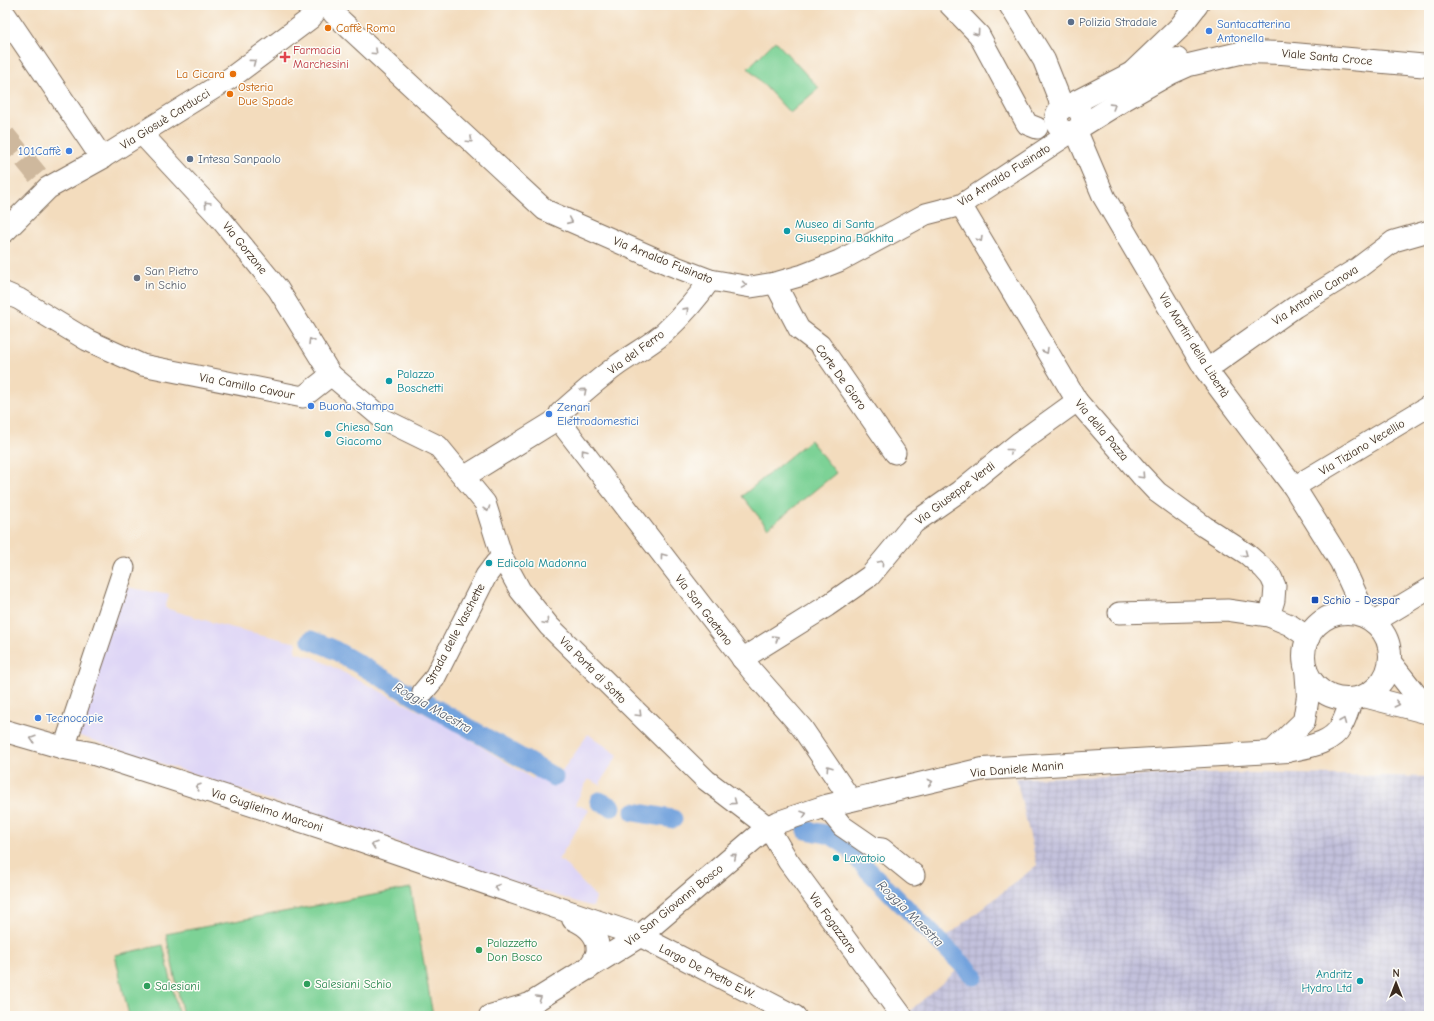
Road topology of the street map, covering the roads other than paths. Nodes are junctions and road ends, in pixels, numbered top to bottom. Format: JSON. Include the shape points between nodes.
{"nodes":[{"id":1,"x":320,"y":5,"type":"edge"},
{"id":2,"x":327,"y":5,"type":"edge"},
{"id":3,"x":950,"y":5,"type":"edge"},
{"id":4,"x":1010,"y":5,"type":"edge"},
{"id":5,"x":1197,"y":5,"type":"edge"},
{"id":6,"x":5,"y":14,"type":"edge"},
{"id":7,"x":1178,"y":28,"type":"junction"},
{"id":8,"x":1174,"y":66,"type":"junction"},
{"id":9,"x":1429,"y":66,"type":"edge"},
{"id":10,"x":1132,"y":73,"type":"junction"},
{"id":11,"x":1066,"y":107,"type":"junction"},
{"id":12,"x":1037,"y":128,"type":"dead end"},
{"id":13,"x":1076,"y":130,"type":"junction"},
{"id":14,"x":142,"y":134,"type":"junction"},
{"id":15,"x":102,"y":158,"type":"junction"},
{"id":16,"x":961,"y":205,"type":"junction"},
{"id":17,"x":5,"y":231,"type":"edge"},
{"id":18,"x":1429,"y":231,"type":"edge"},
{"id":19,"x":710,"y":280,"type":"junction"},
{"id":20,"x":775,"y":283,"type":"junction"},
{"id":21,"x":5,"y":292,"type":"edge"},
{"id":22,"x":1206,"y":370,"type":"junction"},
{"id":23,"x":331,"y":375,"type":"junction"},
{"id":24,"x":1077,"y":401,"type":"junction"},
{"id":25,"x":1429,"y":406,"type":"edge"},
{"id":26,"x":558,"y":419,"type":"junction"},
{"id":27,"x":895,"y":453,"type":"dead end"},
{"id":28,"x":464,"y":477,"type":"junction"},
{"id":29,"x":1294,"y":487,"type":"junction"},
{"id":30,"x":502,"y":557,"type":"junction"},
{"id":31,"x":124,"y":568,"type":"dead end"},
{"id":32,"x":1344,"y":569,"type":"junction"},
{"id":33,"x":1429,"y":589,"type":"edge"},
{"id":34,"x":1119,"y":613,"type":"dead end"},
{"id":35,"x":1334,"y":615,"type":"junction"},
{"id":36,"x":1269,"y":616,"type":"junction"},
{"id":37,"x":1370,"y":620,"type":"junction"},
{"id":38,"x":1309,"y":638,"type":"junction"},
{"id":39,"x":742,"y":659,"type":"junction"},
{"id":40,"x":1390,"y":662,"type":"junction"},
{"id":41,"x":1306,"y":668,"type":"junction"},
{"id":42,"x":423,"y":692,"type":"dead end"},
{"id":43,"x":1358,"y":698,"type":"junction"},
{"id":44,"x":1429,"y":706,"type":"edge"},
{"id":45,"x":1429,"y":713,"type":"edge"},
{"id":46,"x":1304,"y":721,"type":"junction"},
{"id":47,"x":5,"y":731,"type":"edge"},
{"id":48,"x":1326,"y":741,"type":"junction"},
{"id":49,"x":64,"y":748,"type":"junction"},
{"id":50,"x":1273,"y":751,"type":"junction"},
{"id":51,"x":851,"y":800,"type":"junction"},
{"id":52,"x":826,"y":806,"type":"junction"},
{"id":53,"x":768,"y":827,"type":"junction"},
{"id":54,"x":914,"y":875,"type":"dead end"},
{"id":55,"x":527,"y":898,"type":"junction"},
{"id":56,"x":640,"y":936,"type":"junction"},
{"id":57,"x":589,"y":968,"type":"junction"},
{"id":58,"x":491,"y":1016,"type":"edge"},
{"id":59,"x":795,"y":1016,"type":"edge"},
{"id":60,"x":902,"y":1016,"type":"edge"}],
"edges":[{"from":14,"to":1,"type":"street","name":"Via Giosuè Carducci","one_way":true,"via":[[232,78],[311,18]]},
{"from":2,"to":19,"type":"street","name":"Via Arnaldo Fusinato","one_way":true,"via":[[545,210]]},
{"from":3,"to":12,"type":"street","one_way":true,"via":[[979,35],[1027,124]]},
{"from":4,"to":11,"type":"street","via":[[1045,62]]},
{"from":5,"to":7,"type":"street"},
{"from":6,"to":15,"type":"street"},
{"from":7,"to":8,"type":"street"},
{"from":7,"to":10,"type":"street"},
{"from":8,"to":9,"type":"street","name":"Viale Santa Croce","via":[[1244,52]]},
{"from":8,"to":10,"type":"street","name":"Viale Santa Croce"},
{"from":13,"to":8,"type":"street","name":"Viale Santa Croce","one_way":true},
{"from":10,"to":11,"type":"street","name":"Viale Santa Croce"},
{"from":11,"to":13,"type":"street","via":[[1058,112],[1057,124],[1062,131]]},
{"from":13,"to":16,"type":"street","name":"Via Arnaldo Fusinato"},
{"from":13,"to":22,"type":"street","name":"Via Martiri della Libertà","via":[[1104,197]]},
{"from":14,"to":15,"type":"street","name":"Via Giosuè Carducci"},
{"from":23,"to":14,"type":"street","name":"Via Gorzone","one_way":true,"via":[[278,289],[219,217]]},
{"from":15,"to":17,"type":"street","via":[[48,188]]},
{"from":16,"to":20,"type":"street","name":"Via Arnaldo Fusinato","via":[[926,214],[839,261]]},
{"from":16,"to":24,"type":"street","name":"Via della Pozza","one_way":true},
{"from":18,"to":22,"type":"street","name":"Via Antonio Canova","via":[[1394,242]]},
{"from":19,"to":20,"type":"street","name":"Via Arnaldo Fusinato","one_way":true,"via":[[751,286]]},
{"from":26,"to":19,"type":"street","name":"Via del Ferro","one_way":true,"via":[[560,413],[587,388],[662,334],[692,304]]},
{"from":20,"to":27,"type":"street","name":"Corte De Gioro","via":[[799,329],[820,345]]},
{"from":21,"to":23,"type":"street","name":"Via Camillo Cavour","via":[[87,340],[142,365],[303,397]]},
{"from":22,"to":29,"type":"street","name":"Via Martiri della Libertà"},
{"from":23,"to":28,"type":"street","via":[[383,419],[438,446]]},
{"from":24,"to":36,"type":"street","name":"Via della Pozza","one_way":true,"via":[[1157,492],[1247,554],[1264,569],[1275,586]]},
{"from":39,"to":24,"type":"street","name":"Via Giuseppe Verdi","one_way":true,"via":[[870,576],[914,523],[960,492],[1020,442]]},
{"from":25,"to":29,"type":"street","name":"Via Tiziano Vecellio"},
{"from":26,"to":28,"type":"street"},
{"from":39,"to":26,"type":"street","name":"Via San Gaetano","one_way":true},
{"from":28,"to":30,"type":"street","name":"Via Porta di Sotto","one_way":true,"via":[[485,503]]},
{"from":29,"to":32,"type":"street","name":"Via Martiri della Libertà"},
{"from":30,"to":42,"type":"street","name":"Strada delle Vaschette","via":[[486,576],[434,679]]},
{"from":30,"to":53,"type":"street","name":"Via Porta di Sotto","one_way":true,"via":[[520,590],[549,626],[706,780]]},
{"from":31,"to":49,"type":"street"},
{"from":32,"to":35,"type":"street","via":[[1341,593]]},
{"from":32,"to":37,"type":"street","name":"Via Martiri della Libertà"},
{"from":33,"to":37,"type":"street"},
{"from":34,"to":36,"type":"street","via":[[1227,610]]},
{"from":35,"to":37,"type":"street","via":[[1350,613]]},
{"from":35,"to":38,"type":"street","via":[[1319,624]]},
{"from":36,"to":38,"type":"street","via":[[1290,625]]},
{"from":37,"to":40,"type":"street","name":"Via Martiri della Libertà","via":[[1384,633],[1390,647]]},
{"from":38,"to":41,"type":"street","via":[[1305,648]]},
{"from":51,"to":39,"type":"street","name":"Via San Gaetano","one_way":true,"via":[[802,728]]},
{"from":40,"to":43,"type":"street","name":"Via Martiri della Libertà","via":[[1386,676],[1377,688]]},
{"from":40,"to":44,"type":"street","via":[[1416,695]]},
{"from":41,"to":43,"type":"street","via":[[1311,679],[1328,695],[1340,699]]},
{"from":41,"to":46,"type":"street","via":[[1308,696]]},
{"from":43,"to":45,"type":"street","one_way":true},
{"from":48,"to":43,"type":"street","name":"Via Daniele Manin","one_way":true,"via":[[1341,727]]},
{"from":46,"to":48,"type":"street","via":[[1306,731],[1311,736]]},
{"from":46,"to":50,"type":"street"},
{"from":49,"to":47,"type":"street","name":"Via Guglielmo Marconi","one_way":true},
{"from":48,"to":50,"type":"street","name":"Via Daniele Manin","via":[[1288,751]]},
{"from":55,"to":49,"type":"street","name":"Via Guglielmo Marconi","one_way":true,"via":[[345,835],[91,753]]},
{"from":51,"to":50,"type":"street","name":"Via Daniele Manin","one_way":true,"via":[[983,769]]},
{"from":51,"to":52,"type":"street","name":"Via Daniele Manin"},
{"from":53,"to":52,"type":"street","name":"Via Daniele Manin","one_way":true},
{"from":52,"to":54,"type":"street","via":[[842,826],[874,848],[882,849]]},
{"from":56,"to":53,"type":"street","name":"Via San Giovanni Bosco","one_way":true},
{"from":53,"to":60,"type":"street","name":"Via Fogazzaro","via":[[788,861]]},
{"from":55,"to":56,"type":"street","name":"Via Guglielmo Marconi"},
{"from":55,"to":57,"type":"street","name":"Via Guglielmo Marconi","via":[[580,922],[592,931],[597,948],[596,956]]},
{"from":56,"to":57,"type":"street","name":"Via San Giovanni Bosco"},
{"from":56,"to":59,"type":"street","name":"Largo De Pretto E.W."},
{"from":58,"to":57,"type":"street","name":"Via San Giovanni Bosco","one_way":true,"via":[[530,1004]]}]}
